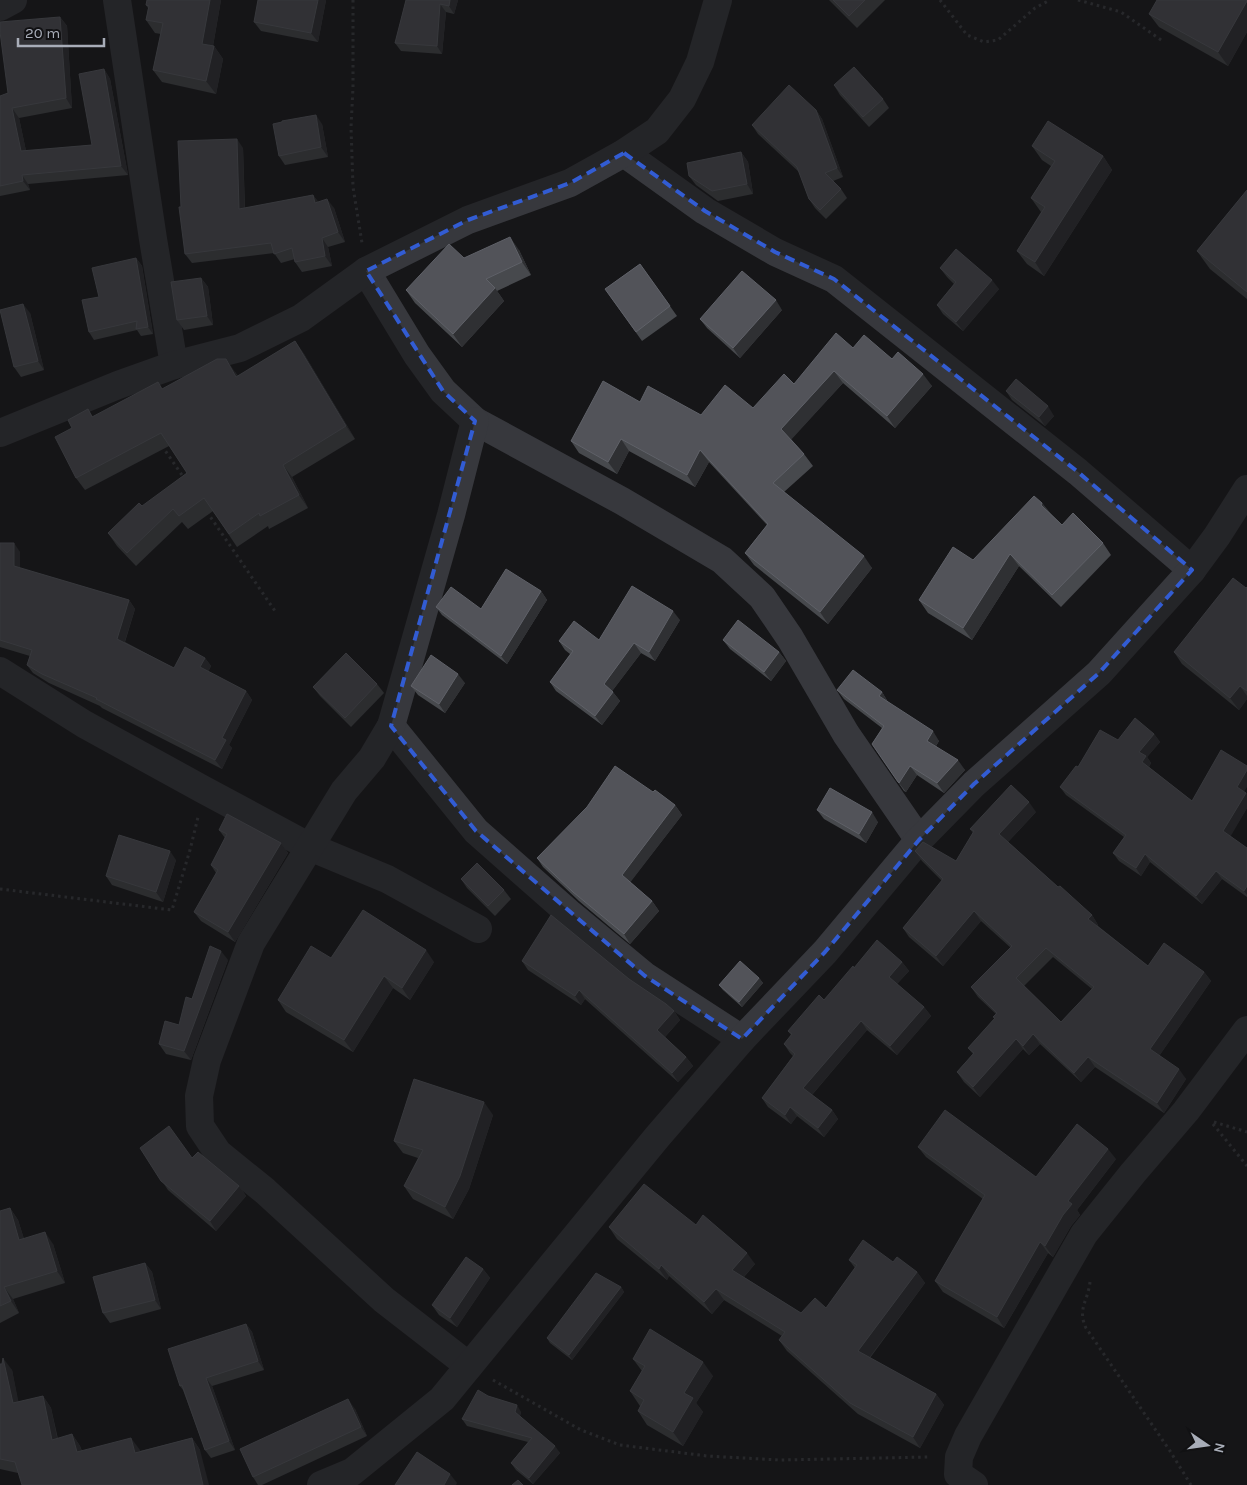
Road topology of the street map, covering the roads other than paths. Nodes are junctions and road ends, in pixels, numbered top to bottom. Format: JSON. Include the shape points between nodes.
{"nodes":[{"id":1,"x":13,"y":0,"type":"edge"},
{"id":2,"x":117,"y":0,"type":"edge"},
{"id":3,"x":718,"y":0,"type":"edge"},
{"id":4,"x":0,"y":7,"type":"edge"},
{"id":5,"x":624,"y":153,"type":"junction"},
{"id":6,"x":366,"y":271,"type":"junction"},
{"id":7,"x":174,"y":365,"type":"junction"},
{"id":8,"x":475,"y":421,"type":"junction"},
{"id":9,"x":0,"y":433,"type":"edge"},
{"id":10,"x":1247,"y":489,"type":"edge"},
{"id":11,"x":1192,"y":570,"type":"junction"},
{"id":12,"x":0,"y":671,"type":"edge"},
{"id":13,"x":392,"y":726,"type":"junction"},
{"id":14,"x":919,"y":840,"type":"junction"},
{"id":15,"x":310,"y":847,"type":"junction"},
{"id":16,"x":478,"y":929,"type":"dead end"},
{"id":17,"x":1247,"y":1030,"type":"edge"},
{"id":18,"x":742,"y":1039,"type":"junction"},
{"id":19,"x":469,"y":1366,"type":"junction"},
{"id":20,"x":321,"y":1485,"type":"edge"},
{"id":21,"x":974,"y":1485,"type":"edge"}],
"edges":[{"from":1,"to":4,"type":"street"},
{"from":2,"to":7,"type":"street"},
{"from":3,"to":5,"type":"street","via":[[700,62],[682,98],[657,131]]},
{"from":5,"to":6,"type":"street","via":[[570,183],[468,220]]},
{"from":5,"to":11,"type":"street","via":[[705,211],[774,252],[834,279],[1078,472]]},
{"from":6,"to":7,"type":"street","via":[[302,318],[240,348]]},
{"from":6,"to":8,"type":"street","via":[[443,391]]},
{"from":7,"to":9,"type":"street"},
{"from":8,"to":13,"type":"street"},
{"from":8,"to":14,"type":"street","via":[[722,560],[762,597],[846,734]]},
{"from":10,"to":11,"type":"street"},
{"from":11,"to":14,"type":"street","via":[[1099,673],[974,784]]},
{"from":12,"to":15,"type":"street","via":[[84,724]]},
{"from":13,"to":15,"type":"street","via":[[372,758],[344,791]]},
{"from":13,"to":18,"type":"street","via":[[476,830],[568,913],[645,976]]},
{"from":14,"to":18,"type":"street","via":[[825,952]]},
{"from":15,"to":16,"type":"street","via":[[387,879]]},
{"from":15,"to":19,"type":"street","via":[[251,943],[208,1060],[198,1096],[200,1126],[218,1153],[265,1191],[384,1300]]},
{"from":17,"to":21,"type":"street","via":[[1186,1111],[1084,1234],[968,1436],[959,1457],[958,1474]]},
{"from":18,"to":19,"type":"street","via":[[651,1143]]},
{"from":19,"to":20,"type":"street","via":[[442,1399],[402,1432],[352,1472]]}]}
